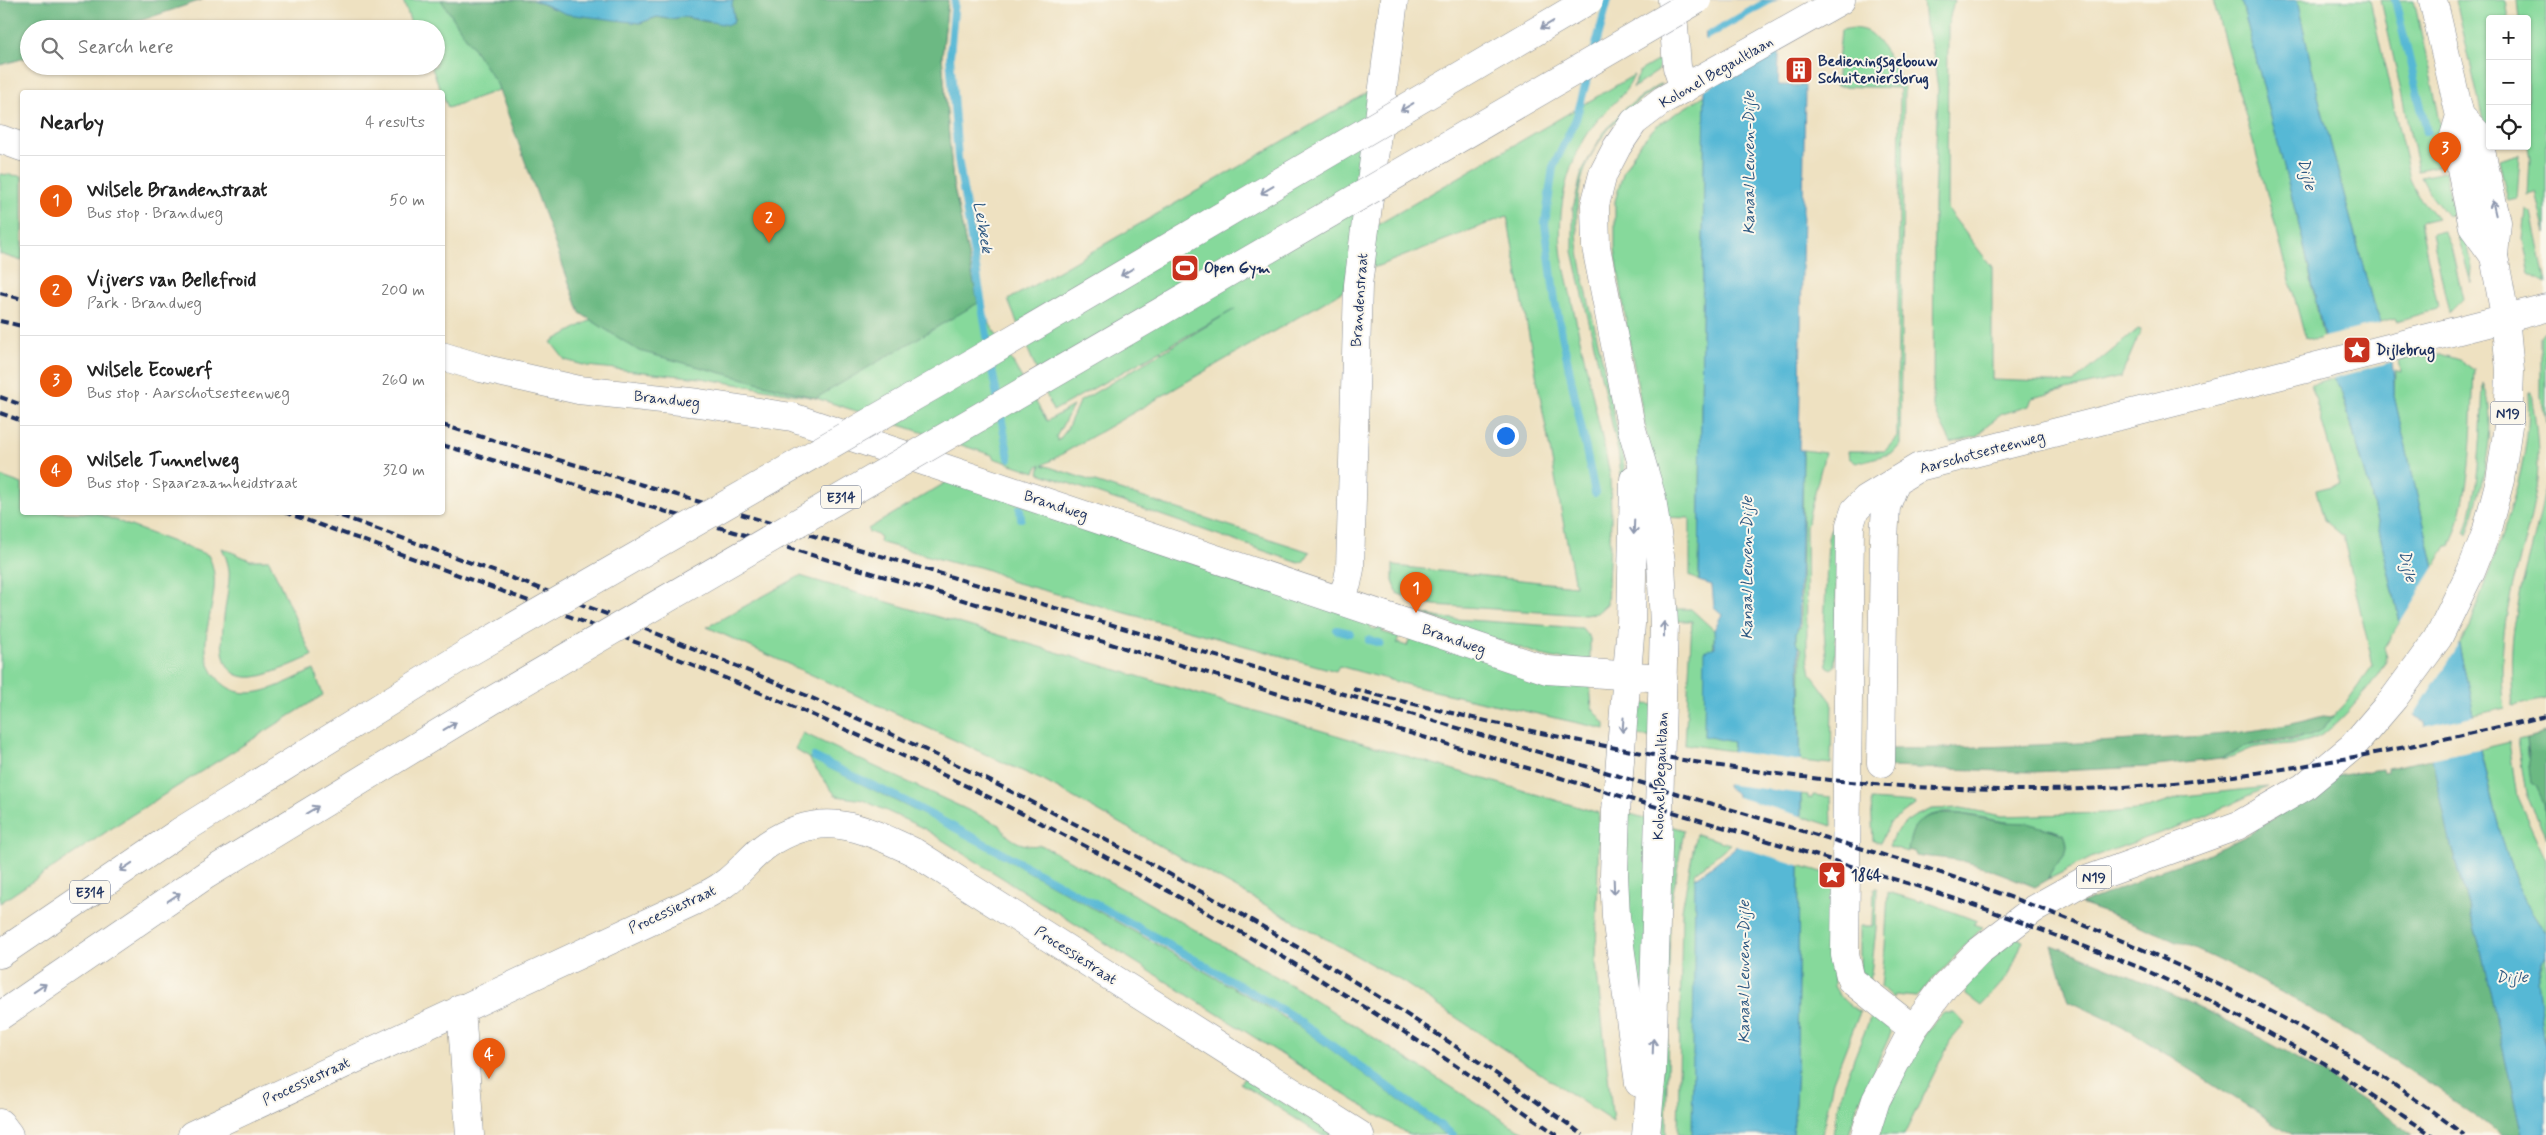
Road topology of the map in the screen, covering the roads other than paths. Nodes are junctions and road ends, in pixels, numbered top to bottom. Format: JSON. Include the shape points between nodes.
{"nodes":[{"id":1,"x":1394,"y":0,"type":"edge"},
{"id":2,"x":1589,"y":0,"type":"edge"},
{"id":3,"x":1672,"y":0,"type":"edge"},
{"id":4,"x":1696,"y":0,"type":"edge"},
{"id":5,"x":2433,"y":0,"type":"edge"},
{"id":6,"x":1830,"y":7,"type":"edge"},
{"id":7,"x":1690,"y":85,"type":"junction"},
{"id":8,"x":0,"y":139,"type":"edge"},
{"id":9,"x":20,"y":146,"type":"edge"},
{"id":10,"x":2546,"y":308,"type":"edge"},
{"id":11,"x":2505,"y":316,"type":"junction"},
{"id":12,"x":445,"y":357,"type":"edge"},
{"id":13,"x":1631,"y":426,"type":"junction"},
{"id":14,"x":1896,"y":481,"type":"junction"},
{"id":15,"x":1340,"y":600,"type":"junction"},
{"id":16,"x":1626,"y":676,"type":"junction"},
{"id":17,"x":1663,"y":678,"type":"junction"},
{"id":18,"x":1881,"y":763,"type":"dead end"},
{"id":19,"x":0,"y":954,"type":"edge"},
{"id":20,"x":461,"y":1008,"type":"junction"},
{"id":21,"x":0,"y":1016,"type":"edge"},
{"id":22,"x":1913,"y":1030,"type":"junction"},
{"id":23,"x":0,"y":1123,"type":"edge"},
{"id":24,"x":1646,"y":1132,"type":"edge"},
{"id":25,"x":9,"y":1135,"type":"edge"},
{"id":26,"x":192,"y":1135,"type":"edge"},
{"id":27,"x":470,"y":1135,"type":"edge"},
{"id":28,"x":1360,"y":1135,"type":"edge"},
{"id":29,"x":1865,"y":1135,"type":"edge"}],
"edges":[{"from":1,"to":15,"type":"main road","name":"Brandenstraat","via":[[1358,285],[1350,568]]},
{"from":2,"to":19,"type":"main road","number":"E314","one_way":true,"bridge":true,"via":[[950,376],[466,654],[182,831]]},
{"from":3,"to":7,"type":"main road","via":[[1677,67]]},
{"from":21,"to":4,"type":"main road","number":"E314","one_way":true,"bridge":true,"via":[[206,875],[491,701]]},
{"from":5,"to":11,"type":"main road","number":"N19","via":[[2460,116],[2477,133],[2497,222],[2494,256]]},
{"from":6,"to":7,"type":"main road","name":"Kolonel Begaultlaan"},
{"from":7,"to":13,"type":"main road","name":"Kolonel Begaultlaan","via":[[1634,122],[1603,174],[1595,205],[1596,247]]},
{"from":8,"to":9,"type":"main road"},
{"from":10,"to":11,"type":"main road","name":"Aarschotsesteenweg"},
{"from":11,"to":14,"type":"main road","name":"Aarschotsesteenweg","via":[[1919,467]]},
{"from":11,"to":22,"type":"main road","number":"N19","via":[[2510,371],[2508,426],[2500,480],[2486,533],[2438,638],[2394,698],[2352,747],[2304,788],[2239,825],[2092,878],[2034,909],[1978,952],[1944,987]]},
{"from":12,"to":15,"type":"main road","name":"Brandweg","via":[[579,390],[792,417]]},
{"from":13,"to":16,"type":"main road","name":"Kolonel Begaultlaan","one_way":true,"via":[[1635,496]]},
{"from":17,"to":13,"type":"main road","name":"Kolonel Begaultlaan","one_way":true,"via":[[1661,562],[1652,498]]},
{"from":14,"to":18,"type":"main road","via":[[1886,507],[1884,538]]},
{"from":14,"to":22,"type":"main road","name":"Aarschotsesteenweg","via":[[1866,499],[1856,510],[1850,525],[1845,955],[1852,980]]},
{"from":15,"to":16,"type":"main road","name":"Brandweg","via":[[1547,670]]},
{"from":16,"to":17,"type":"main road","name":"Brandweg"},
{"from":16,"to":24,"type":"main road","name":"Kolonel Begaultlaan","one_way":true,"via":[[1616,810],[1615,908]]},
{"from":24,"to":17,"type":"main road","name":"Kolonel Begaultlaan","one_way":true,"via":[[1652,1070]]},
{"from":20,"to":26,"type":"main road","name":"Processiestraat"},
{"from":20,"to":27,"type":"main road"},
{"from":20,"to":28,"type":"main road","name":"Processiestraat","via":[[694,901],[724,885],[766,846],[791,832],[815,825],[855,826],[914,852]]},
{"from":22,"to":29,"type":"main road","number":"N19","via":[[1876,1100]]},
{"from":23,"to":25,"type":"main road"}]}
